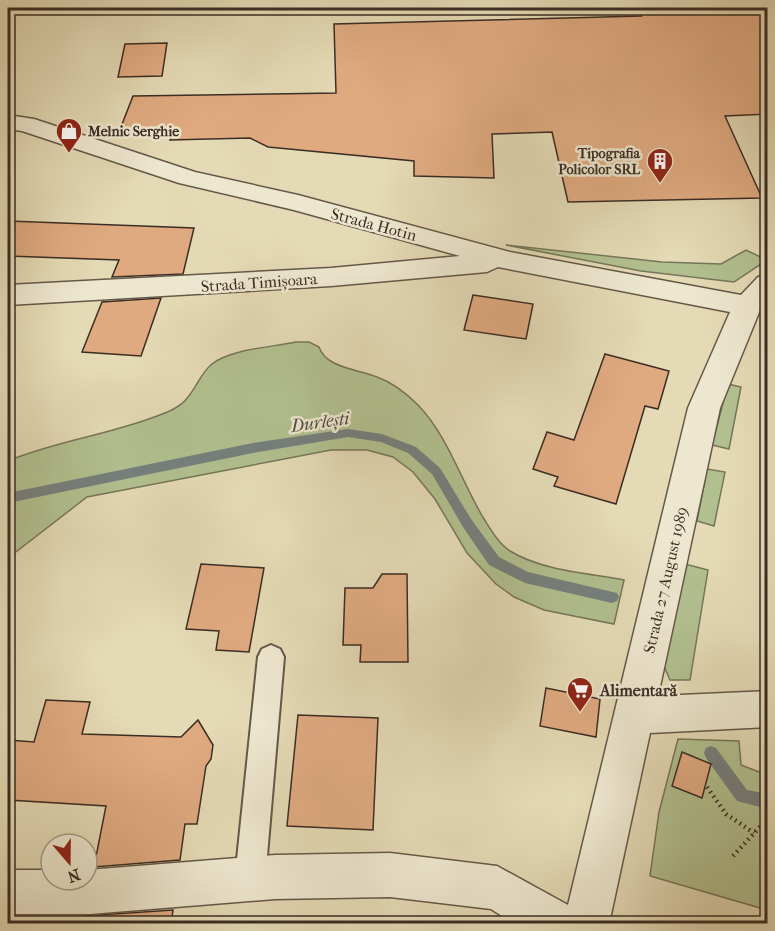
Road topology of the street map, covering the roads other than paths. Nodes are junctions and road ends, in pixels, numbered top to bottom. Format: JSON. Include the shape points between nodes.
{"nodes":[{"id":1,"x":8,"y":122,"type":"edge"},
{"id":2,"x":510,"y":261,"type":"junction"},
{"id":3,"x":8,"y":295,"type":"edge"},
{"id":4,"x":757,"y":295,"type":"edge"},
{"id":5,"x":271,"y":657,"type":"dead end"},
{"id":6,"x":768,"y":709,"type":"edge"},
{"id":7,"x":635,"y":715,"type":"junction"},
{"id":8,"x":250,"y":879,"type":"junction"},
{"id":9,"x":8,"y":892,"type":"edge"},
{"id":10,"x":558,"y":924,"type":"edge"},
{"id":11,"x":586,"y":924,"type":"edge"}],
"edges":[{"from":1,"to":2,"type":"street","name":"Strada Hotin","via":[[25,124],[188,178],[298,203]]},
{"from":2,"to":3,"type":"street","name":"Strada Timișoara","via":[[331,278]]},
{"from":2,"to":4,"type":"street","name":"Strada Hotin"},
{"from":4,"to":7,"type":"street","name":"Strada 27 August 1989","via":[[704,408]]},
{"from":5,"to":8,"type":"lane"},
{"from":6,"to":7,"type":"street"},
{"from":7,"to":11,"type":"street","name":"Strada 27 August 1989"},
{"from":8,"to":9,"type":"street","via":[[90,892]]},
{"from":8,"to":10,"type":"street","via":[[390,875],[457,882],[497,888]]}]}
